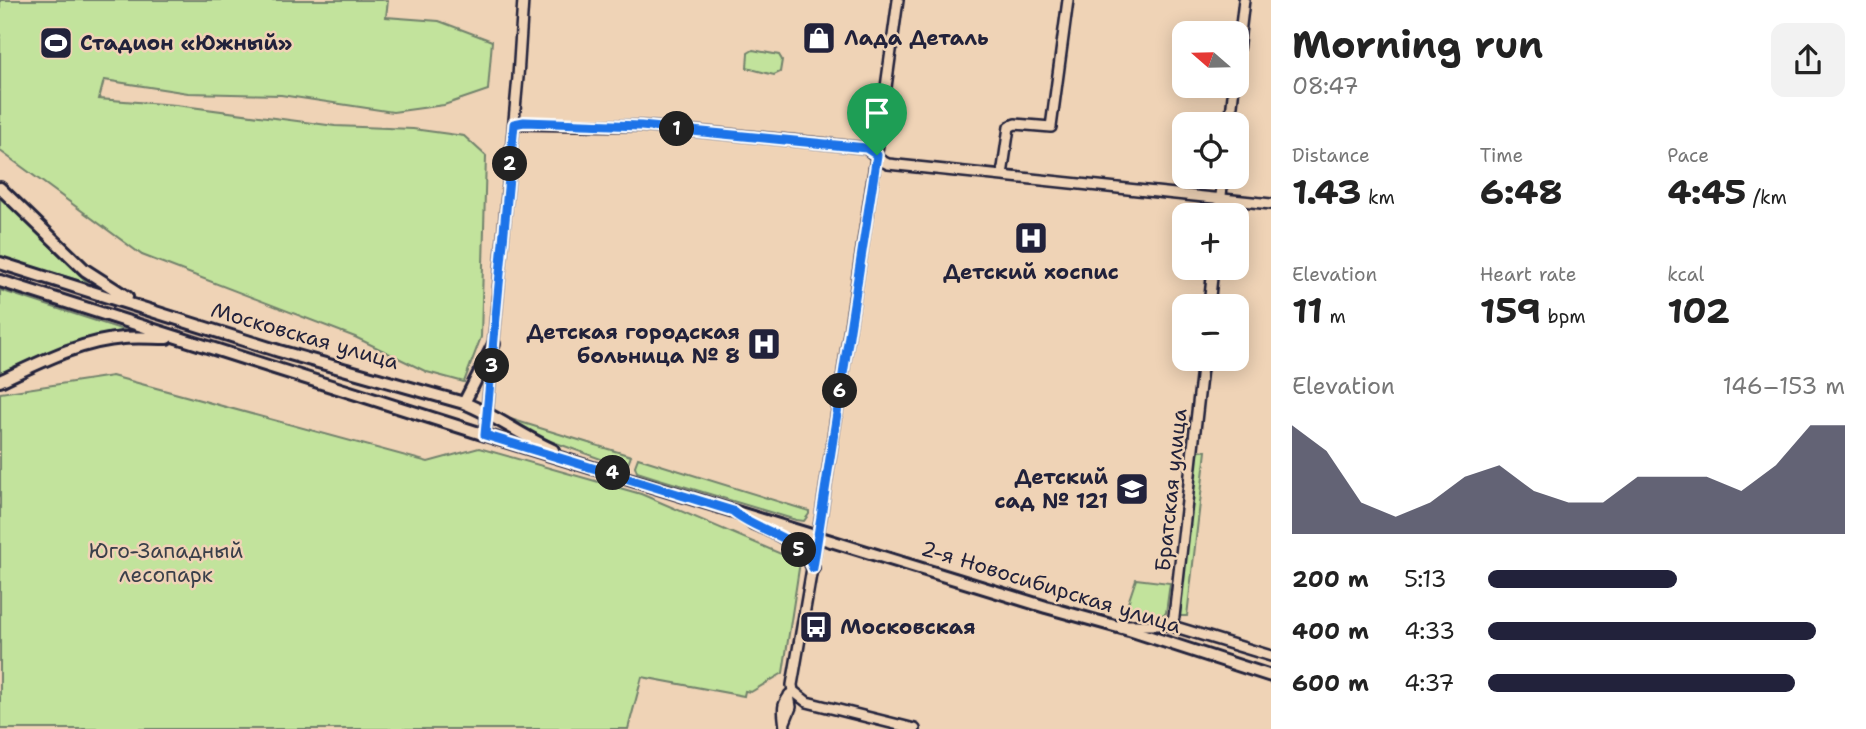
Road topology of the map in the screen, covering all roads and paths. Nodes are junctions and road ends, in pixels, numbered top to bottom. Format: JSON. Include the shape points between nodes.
{"nodes":[{"id":1,"x":523,"y":0,"type":"edge"},
{"id":2,"x":898,"y":0,"type":"edge"},
{"id":3,"x":1068,"y":0,"type":"edge"},
{"id":4,"x":1244,"y":0,"type":"edge"},
{"id":5,"x":1242,"y":21,"type":"edge"},
{"id":6,"x":514,"y":124,"type":"junction"},
{"id":7,"x":877,"y":155,"type":"junction"},
{"id":8,"x":1002,"y":174,"type":"junction"},
{"id":9,"x":0,"y":188,"type":"edge"},
{"id":10,"x":1222,"y":189,"type":"edge"},
{"id":11,"x":1221,"y":199,"type":"junction"},
{"id":12,"x":1220,"y":203,"type":"edge"},
{"id":13,"x":1271,"y":204,"type":"edge"},
{"id":14,"x":0,"y":263,"type":"edge"},
{"id":15,"x":0,"y":281,"type":"edge"},
{"id":16,"x":148,"y":309,"type":"junction"},
{"id":17,"x":179,"y":339,"type":"junction"},
{"id":18,"x":494,"y":344,"type":"junction"},
{"id":19,"x":1202,"y":371,"type":"edge"},
{"id":20,"x":0,"y":381,"type":"edge"},
{"id":21,"x":464,"y":402,"type":"junction"},
{"id":22,"x":487,"y":412,"type":"junction"},
{"id":23,"x":485,"y":435,"type":"junction"},
{"id":24,"x":590,"y":467,"type":"junction"},
{"id":25,"x":733,"y":511,"type":"junction"},
{"id":26,"x":818,"y":537,"type":"junction"},
{"id":27,"x":813,"y":568,"type":"junction"},
{"id":28,"x":1112,"y":625,"type":"junction"},
{"id":29,"x":1172,"y":625,"type":"junction"},
{"id":30,"x":1166,"y":641,"type":"junction"},
{"id":31,"x":1271,"y":656,"type":"edge"},
{"id":32,"x":1271,"y":676,"type":"edge"},
{"id":33,"x":791,"y":693,"type":"junction"},
{"id":34,"x":785,"y":726,"type":"edge"},
{"id":35,"x":915,"y":729,"type":"edge"}],
"edges":[{"from":1,"to":6,"type":"street"},
{"from":2,"to":7,"type":"street"},
{"from":3,"to":8,"type":"street","via":[[1051,127],[1009,127]]},
{"from":4,"to":5,"type":"street"},
{"from":6,"to":7,"type":"street","via":[[675,128],[866,148]]},
{"from":6,"to":18,"type":"street"},
{"from":7,"to":8,"type":"street","via":[[888,164]]},
{"from":7,"to":26,"type":"street"},
{"from":8,"to":11,"type":"street"},
{"from":9,"to":16,"type":"main road","via":[[85,270]]},
{"from":10,"to":11,"type":"street"},
{"from":11,"to":12,"type":"street"},
{"from":11,"to":13,"type":"street"},
{"from":14,"to":16,"type":"main road","name":"Московская улица"},
{"from":15,"to":17,"type":"main road","name":"Московская улица"},
{"from":16,"to":21,"type":"main road","name":"Московская улица"},
{"from":17,"to":20,"type":"main road","via":[[121,338],[88,344]]},
{"from":17,"to":23,"type":"main road","name":"Московская улица"},
{"from":18,"to":21,"type":"main road"},
{"from":18,"to":22,"type":"street"},
{"from":19,"to":29,"type":"street","name":"Братская улица"},
{"from":21,"to":22,"type":"main road","name":"Московская улица"},
{"from":22,"to":23,"type":"street"},
{"from":22,"to":24,"type":"main road","name":"Московская улица","via":[[530,439]]},
{"from":23,"to":24,"type":"main road","name":"Московская улица"},
{"from":24,"to":25,"type":"main road","name":"Московская улица"},
{"from":25,"to":26,"type":"main road","name":"Московская улица"},
{"from":25,"to":27,"type":"main road","via":[[777,533],[806,556]]},
{"from":26,"to":27,"type":"street"},
{"from":26,"to":28,"type":"main road","name":"2-я Новосибирская улица"},
{"from":27,"to":33,"type":"street"},
{"from":28,"to":29,"type":"street"},
{"from":28,"to":30,"type":"main road","name":"2-я Новосибирская улица"},
{"from":29,"to":30,"type":"street"},
{"from":29,"to":31,"type":"street"},
{"from":30,"to":32,"type":"main road","name":"2-я Новосибирская улица"},
{"from":33,"to":34,"type":"street"},
{"from":33,"to":35,"type":"street","via":[[807,702]]}]}
